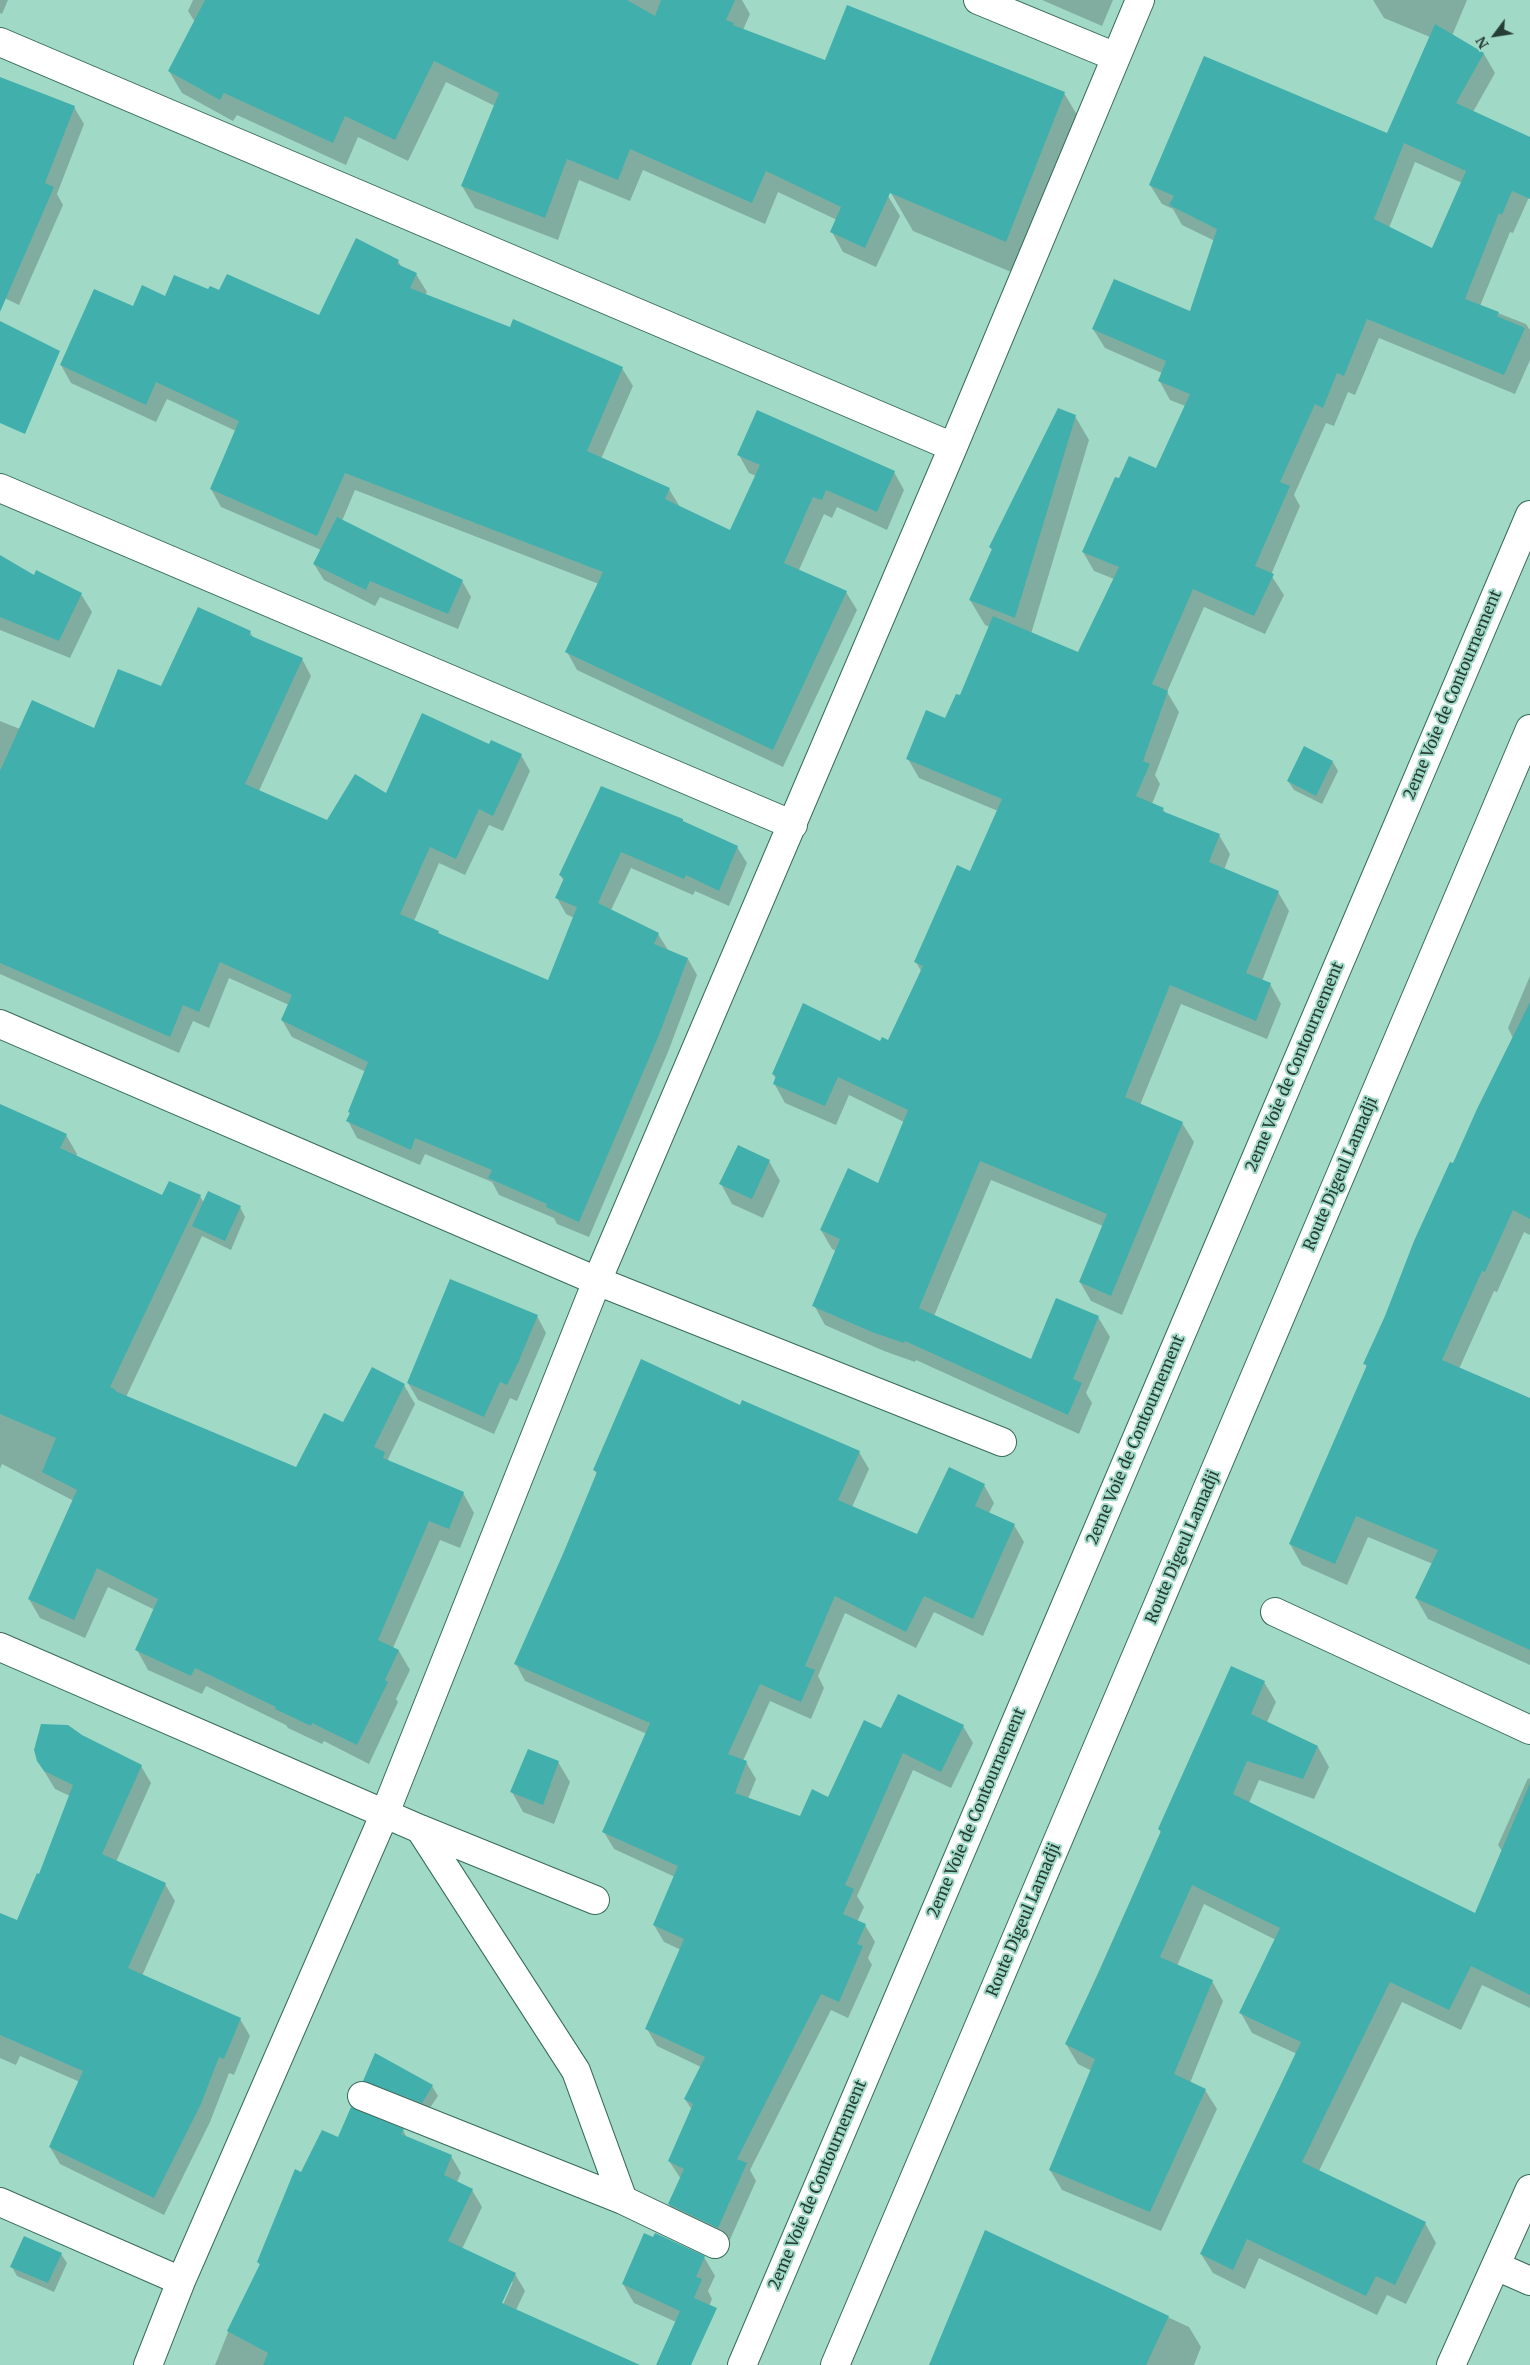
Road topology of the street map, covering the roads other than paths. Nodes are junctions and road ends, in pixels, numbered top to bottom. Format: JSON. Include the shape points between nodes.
{"nodes":[{"id":1,"x":978,"y":0,"type":"edge"},
{"id":2,"x":1140,"y":0,"type":"edge"},
{"id":3,"x":0,"y":42,"type":"edge"},
{"id":4,"x":1116,"y":57,"type":"junction"},
{"id":5,"x":953,"y":447,"type":"junction"},
{"id":6,"x":0,"y":488,"type":"edge"},
{"id":7,"x":1530,"y":515,"type":"edge"},
{"id":8,"x":1530,"y":729,"type":"edge"},
{"id":9,"x":793,"y":825,"type":"junction"},
{"id":10,"x":0,"y":1024,"type":"edge"},
{"id":11,"x":597,"y":1281,"type":"junction"},
{"id":12,"x":1002,"y":1442,"type":"dead end"},
{"id":13,"x":1275,"y":1612,"type":"dead end"},
{"id":14,"x":0,"y":1647,"type":"edge"},
{"id":15,"x":1530,"y":1730,"type":"edge"},
{"id":16,"x":385,"y":1812,"type":"junction"},
{"id":17,"x":420,"y":1829,"type":"junction"},
{"id":18,"x":595,"y":1900,"type":"dead end"},
{"id":19,"x":362,"y":2096,"type":"dead end"},
{"id":20,"x":1530,"y":2189,"type":"edge"},
{"id":21,"x":624,"y":2200,"type":"junction"},
{"id":22,"x":0,"y":2202,"type":"edge"},
{"id":23,"x":715,"y":2244,"type":"dead end"},
{"id":24,"x":1496,"y":2266,"type":"junction"},
{"id":25,"x":181,"y":2281,"type":"junction"},
{"id":26,"x":1530,"y":2281,"type":"edge"},
{"id":27,"x":148,"y":2365,"type":"edge"},
{"id":28,"x":742,"y":2365,"type":"edge"},
{"id":29,"x":835,"y":2365,"type":"edge"},
{"id":30,"x":1451,"y":2365,"type":"edge"}],
"edges":[{"from":1,"to":4,"type":"street"},
{"from":2,"to":4,"type":"street"},
{"from":3,"to":5,"type":"street"},
{"from":4,"to":5,"type":"street"},
{"from":5,"to":9,"type":"street"},
{"from":6,"to":9,"type":"street"},
{"from":7,"to":28,"type":"street","name":"2eme Voie de Contournement"},
{"from":8,"to":29,"type":"street","name":"Route Digeul Lamadji"},
{"from":9,"to":11,"type":"street"},
{"from":10,"to":11,"type":"street"},
{"from":11,"to":12,"type":"street"},
{"from":11,"to":16,"type":"street"},
{"from":13,"to":15,"type":"street"},
{"from":14,"to":16,"type":"street"},
{"from":16,"to":17,"type":"street"},
{"from":16,"to":25,"type":"street"},
{"from":17,"to":18,"type":"street"},
{"from":17,"to":21,"type":"street","via":[[576,2071]]},
{"from":19,"to":21,"type":"street"},
{"from":20,"to":24,"type":"street"},
{"from":21,"to":23,"type":"street"},
{"from":22,"to":25,"type":"street"},
{"from":24,"to":26,"type":"street"},
{"from":24,"to":30,"type":"street"},
{"from":25,"to":27,"type":"street"}]}
